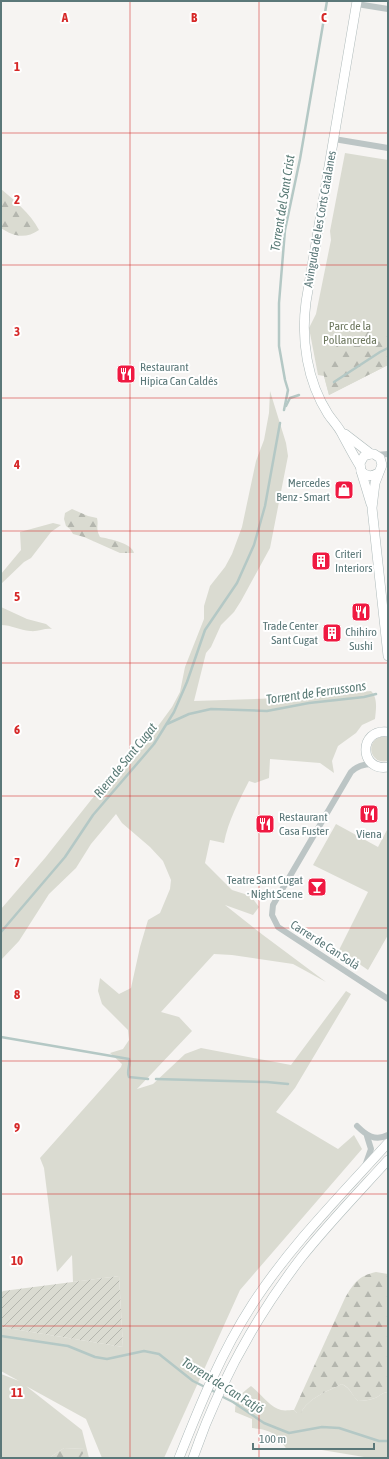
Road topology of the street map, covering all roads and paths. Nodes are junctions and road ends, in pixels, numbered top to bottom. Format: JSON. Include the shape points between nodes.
{"nodes":[{"id":1,"x":357,"y":2,"type":"edge"},
{"id":2,"x":388,"y":9,"type":"edge"},
{"id":3,"x":334,"y":139,"type":"junction"},
{"id":4,"x":388,"y":148,"type":"edge"},
{"id":5,"x":340,"y":430,"type":"junction"},
{"id":6,"x":373,"y":454,"type":"junction"},
{"id":7,"x":388,"y":454,"type":"edge"},
{"id":8,"x":388,"y":463,"type":"edge"},
{"id":9,"x":360,"y":469,"type":"junction"},
{"id":10,"x":380,"y":471,"type":"junction"},
{"id":11,"x":372,"y":508,"type":"junction"},
{"id":12,"x":388,"y":656,"type":"edge"},
{"id":13,"x":388,"y":722,"type":"edge"},
{"id":14,"x":384,"y":732,"type":"edge"},
{"id":15,"x":384,"y":767,"type":"edge"},
{"id":16,"x":388,"y":999,"type":"edge"},
{"id":17,"x":357,"y":1126,"type":"dead end"},
{"id":18,"x":388,"y":1135,"type":"edge"},
{"id":19,"x":367,"y":1136,"type":"junction"},
{"id":20,"x":388,"y":1143,"type":"edge"},
{"id":21,"x":388,"y":1160,"type":"edge"},
{"id":22,"x":363,"y":1170,"type":"junction"},
{"id":23,"x":194,"y":1455,"type":"edge"},
{"id":24,"x":178,"y":1458,"type":"edge"}],
"edges":[{"from":1,"to":2,"type":"street"},
{"from":1,"to":3,"type":"main road","name":"Avinguda de les Corts Catalanes"},
{"from":3,"to":4,"type":"street"},
{"from":3,"to":5,"type":"main road","name":"Avinguda de les Corts Catalanes","via":[[306,302],[304,328],[307,357],[314,382],[328,414]]},
{"from":5,"to":6,"type":"main road","name":"Avinguda de les Corts Catalanes"},
{"from":5,"to":9,"type":"main road","name":"Avinguda de les Corts Catalanes"},
{"from":6,"to":7,"type":"street"},
{"from":6,"to":9,"type":"main road","via":[[361,459]]},
{"from":6,"to":10,"type":"main road","via":[[382,462]]},
{"from":8,"to":10,"type":"street"},
{"from":9,"to":10,"type":"main road","via":[[370,476]]},
{"from":9,"to":11,"type":"main road","name":"Avinguda de les Corts Catalanes"},
{"from":10,"to":11,"type":"main road","name":"Avinguda de les Corts Catalanes"},
{"from":11,"to":12,"type":"main road","name":"Avinguda de les Corts Catalanes"},
{"from":13,"to":14,"type":"main road"},
{"from":14,"to":15,"type":"main road","via":[[372,736],[366,746],[367,756]]},
{"from":15,"to":16,"type":"street","name":"Carrer de Can Solà","via":[[365,764],[351,772],[273,905],[272,915],[278,927]]},
{"from":17,"to":19,"type":"street"},
{"from":18,"to":19,"type":"street","via":[[378,1139]]},
{"from":19,"to":22,"type":"street","via":[[371,1149]]},
{"from":20,"to":22,"type":"main road"},
{"from":21,"to":23,"type":"main road","via":[[313,1244],[263,1312],[222,1387]]},
{"from":22,"to":24,"type":"main road","via":[[274,1274],[251,1307],[203,1396]]}]}
